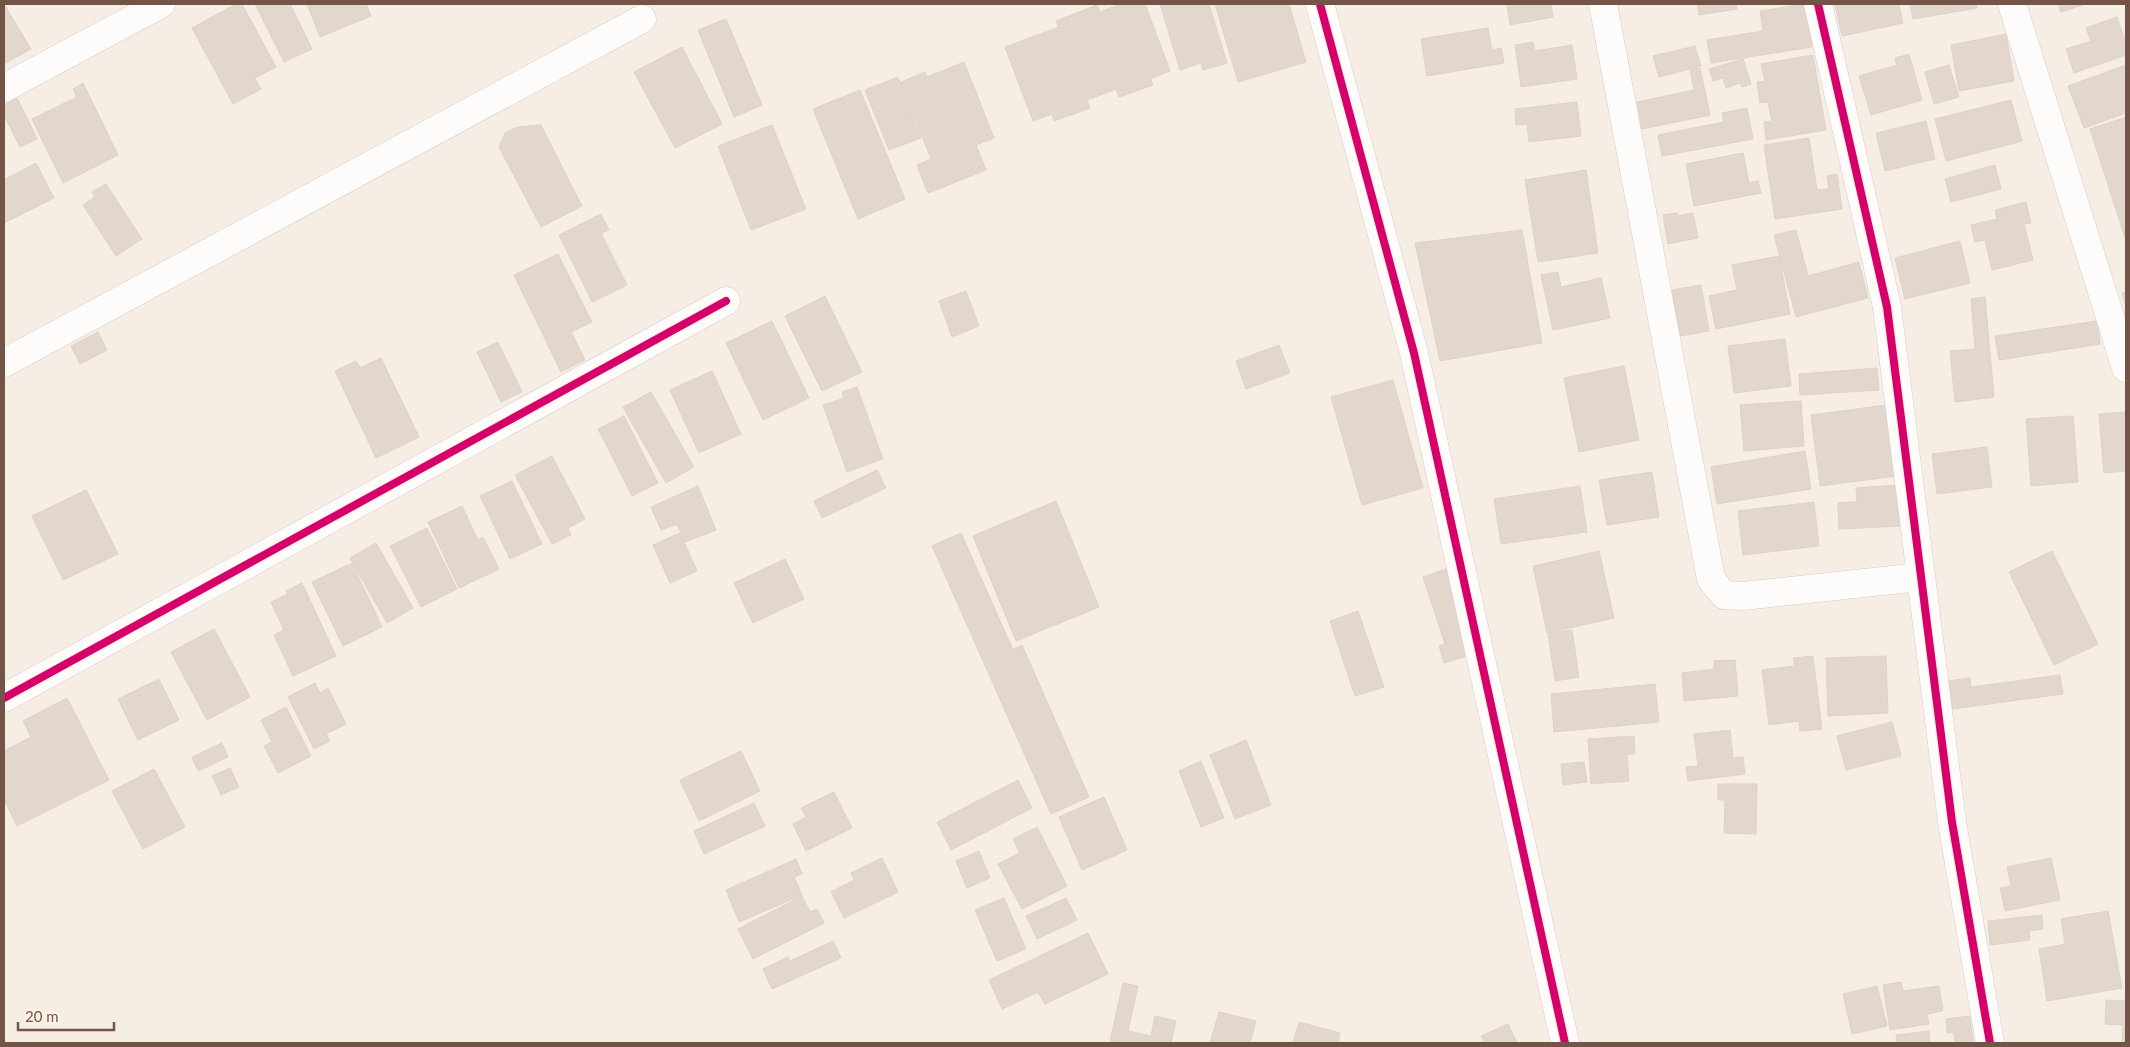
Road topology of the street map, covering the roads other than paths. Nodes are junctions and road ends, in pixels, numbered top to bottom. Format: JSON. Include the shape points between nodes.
{"nodes":[{"id":1,"x":161,"y":4,"type":"edge"},
{"id":2,"x":1320,"y":4,"type":"edge"},
{"id":3,"x":1603,"y":4,"type":"edge"},
{"id":4,"x":1818,"y":4,"type":"edge"},
{"id":5,"x":2012,"y":4,"type":"edge"},
{"id":6,"x":642,"y":19,"type":"dead end"},
{"id":7,"x":4,"y":88,"type":"edge"},
{"id":8,"x":726,"y":301,"type":"dead end"},
{"id":9,"x":4,"y":363,"type":"edge"},
{"id":10,"x":2126,"y":368,"type":"edge"},
{"id":11,"x":1920,"y":577,"type":"junction"},
{"id":12,"x":4,"y":698,"type":"edge"},
{"id":13,"x":1565,"y":1043,"type":"edge"},
{"id":14,"x":1990,"y":1043,"type":"edge"}],
"edges":[{"from":1,"to":7,"type":"street"},
{"from":2,"to":13,"type":"street","via":[[1414,353]]},
{"from":3,"to":11,"type":"street","via":[[1711,579],[1724,595],[1743,596]]},
{"from":4,"to":11,"type":"street","via":[[1888,307]]},
{"from":5,"to":10,"type":"street"},
{"from":6,"to":9,"type":"street"},
{"from":8,"to":12,"type":"street"},
{"from":11,"to":14,"type":"street","via":[[1952,822]]}]}
